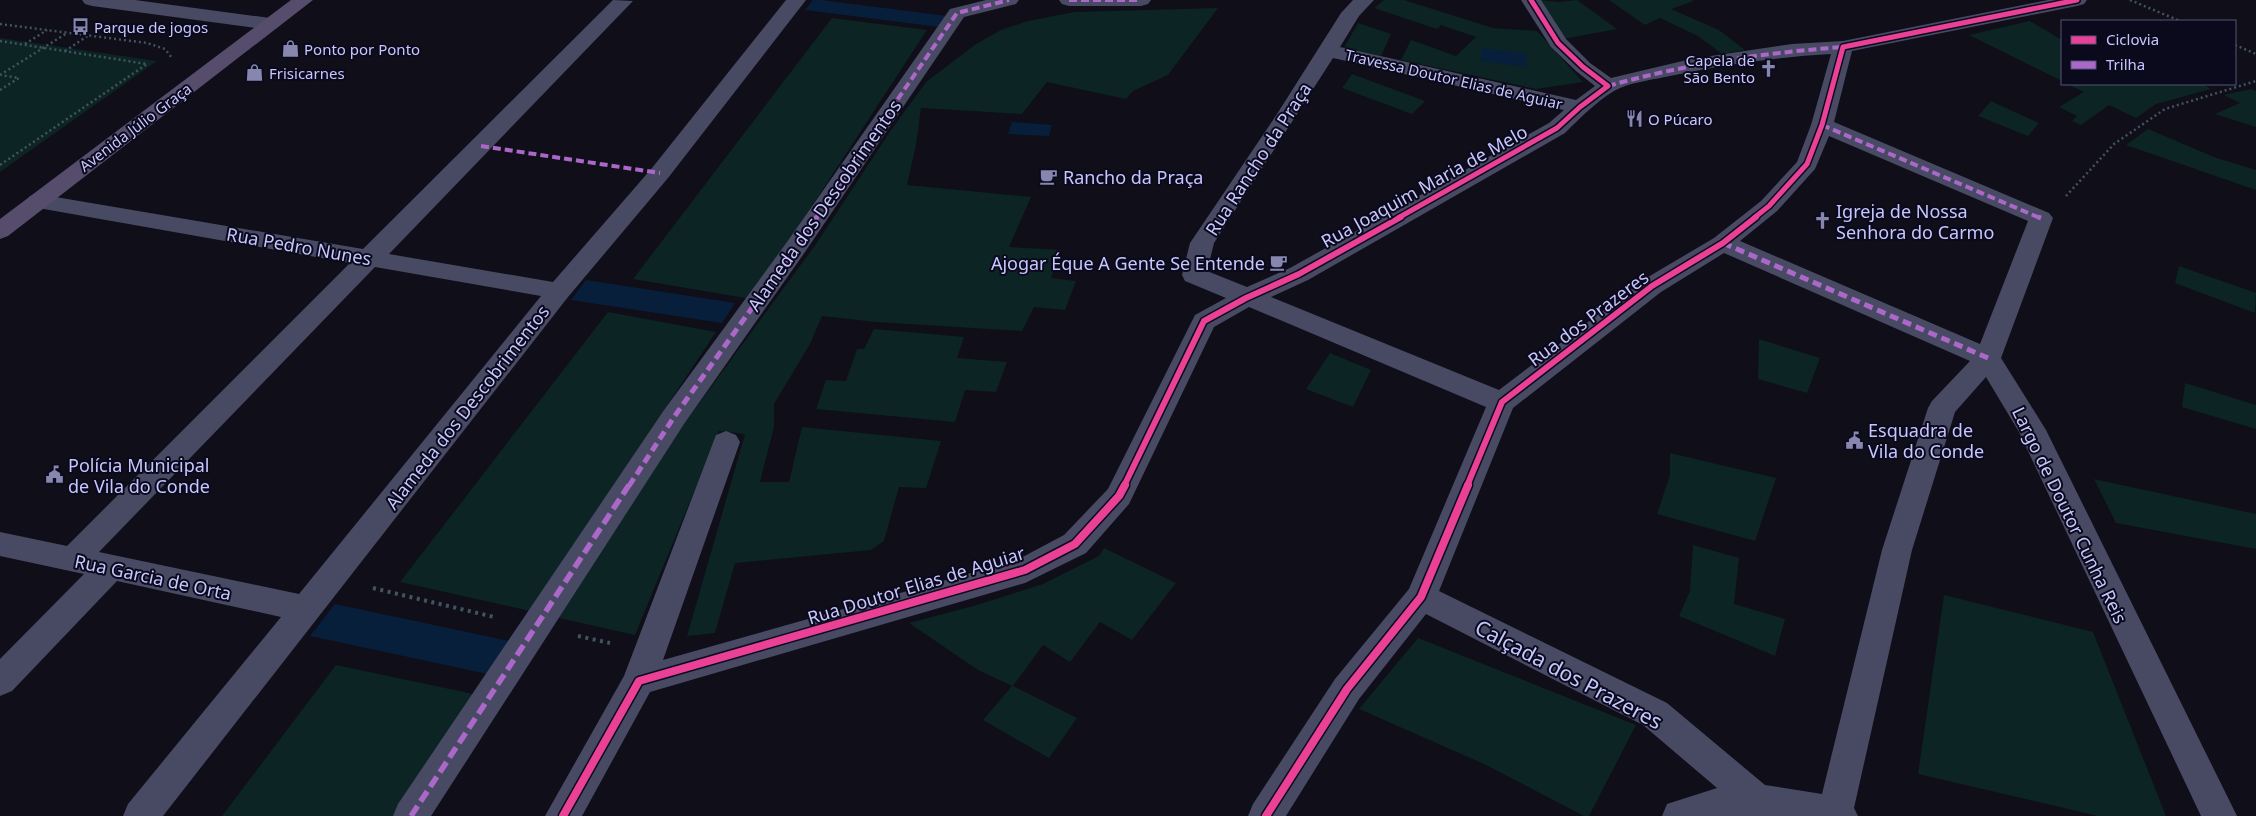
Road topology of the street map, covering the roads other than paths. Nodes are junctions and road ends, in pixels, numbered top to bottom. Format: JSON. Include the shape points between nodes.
{"nodes":[{"id":1,"x":92,"y":0,"type":"edge"},
{"id":2,"x":303,"y":0,"type":"edge"},
{"id":3,"x":795,"y":0,"type":"edge"},
{"id":4,"x":1009,"y":0,"type":"edge"},
{"id":5,"x":1070,"y":0,"type":"edge"},
{"id":6,"x":1141,"y":0,"type":"edge"},
{"id":7,"x":1364,"y":0,"type":"edge"},
{"id":8,"x":1531,"y":0,"type":"edge"},
{"id":9,"x":2077,"y":0,"type":"edge"},
{"id":10,"x":623,"y":1,"type":"edge"},
{"id":11,"x":270,"y":24,"type":"junction"},
{"id":12,"x":1843,"y":47,"type":"junction"},
{"id":13,"x":1328,"y":51,"type":"junction"},
{"id":14,"x":1608,"y":86,"type":"junction"},
{"id":15,"x":1580,"y":106,"type":"junction"},
{"id":16,"x":1822,"y":125,"type":"junction"},
{"id":17,"x":38,"y":201,"type":"junction"},
{"id":18,"x":0,"y":231,"type":"edge"},
{"id":19,"x":1723,"y":243,"type":"junction"},
{"id":20,"x":370,"y":259,"type":"junction"},
{"id":21,"x":559,"y":291,"type":"junction"},
{"id":22,"x":1246,"y":298,"type":"junction"},
{"id":23,"x":1988,"y":358,"type":"junction"},
{"id":24,"x":1502,"y":402,"type":"junction"},
{"id":25,"x":726,"y":442,"type":"dead end"},
{"id":26,"x":0,"y":544,"type":"edge"},
{"id":27,"x":72,"y":560,"type":"junction"},
{"id":28,"x":110,"y":567,"type":"junction"},
{"id":29,"x":1421,"y":597,"type":"junction"},
{"id":30,"x":307,"y":609,"type":"junction"},
{"id":31,"x":644,"y":667,"type":"junction"},
{"id":32,"x":0,"y":681,"type":"edge"},
{"id":33,"x":1757,"y":800,"type":"junction"},
{"id":34,"x":1838,"y":815,"type":"edge"},
{"id":35,"x":141,"y":816,"type":"edge"},
{"id":36,"x":411,"y":816,"type":"edge"},
{"id":37,"x":563,"y":816,"type":"edge"},
{"id":38,"x":1266,"y":816,"type":"edge"},
{"id":39,"x":1680,"y":816,"type":"edge"},
{"id":40,"x":2219,"y":816,"type":"edge"}],
"edges":[{"from":1,"to":11,"type":"street"},
{"from":2,"to":11,"type":"main road","name":"Avenida Júlio Graça"},
{"from":3,"to":21,"type":"street","name":"Alameda dos Descobrimentos","via":[[660,173]]},
{"from":4,"to":36,"type":"street","name":"Alameda dos Descobrimentos","via":[[957,13],[674,417]]},
{"from":5,"to":6,"type":"street"},
{"from":7,"to":13,"type":"street","name":"Rua Rancho da Praça","via":[[1351,13]]},
{"from":8,"to":14,"type":"street","via":[[1558,43]]},
{"from":9,"to":12,"type":"street","name":"Rua Joaquim Maria de Melo"},
{"from":10,"to":20,"type":"street"},
{"from":11,"to":17,"type":"main road","name":"Avenida Júlio Graça"},
{"from":12,"to":14,"type":"street","name":"Rua Joaquim Maria de Melo","via":[[1792,50],[1691,65]]},
{"from":12,"to":16,"type":"street","name":"Rua dos Prazeres"},
{"from":13,"to":15,"type":"street","name":"Travessa Doutor Elias de Aguiar"},
{"from":13,"to":22,"type":"street","name":"Rua Rancho da Praça","via":[[1202,243],[1194,274]]},
{"from":14,"to":15,"type":"street","name":"Rua Joaquim Maria de Melo"},
{"from":15,"to":22,"type":"street","name":"Rua Joaquim Maria de Melo","via":[[1557,128],[1299,274]]},
{"from":16,"to":19,"type":"street","name":"Rua dos Prazeres","via":[[1806,164],[1769,206]]},
{"from":16,"to":23,"type":"street","via":[[2041,218]]},
{"from":17,"to":18,"type":"main road","name":"Avenida Júlio Graça"},
{"from":17,"to":20,"type":"street","name":"Rua Pedro Nunes"},
{"from":19,"to":23,"type":"street"},
{"from":19,"to":24,"type":"street","name":"Rua dos Prazeres","via":[[1652,286]]},
{"from":20,"to":21,"type":"street","name":"Rua Pedro Nunes"},
{"from":20,"to":27,"type":"street"},
{"from":21,"to":30,"type":"street","name":"Alameda dos Descobrimentos"},
{"from":22,"to":24,"type":"street"},
{"from":22,"to":31,"type":"street","name":"Rua Doutor Elias de Aguiar","via":[[1204,321],[1119,496],[1075,544],[1025,570],[882,613]]},
{"from":23,"to":34,"type":"street","via":[[1942,408],[1897,550]]},
{"from":23,"to":40,"type":"street","name":"Largo de Doutor Cunha Reis","via":[[2032,430]]},
{"from":24,"to":29,"type":"street","name":"Rua dos Prazeres"},
{"from":25,"to":31,"type":"street"},
{"from":26,"to":27,"type":"street","name":"Rua Garcia de Orta"},
{"from":27,"to":28,"type":"street","name":"Rua Garcia de Orta"},
{"from":28,"to":30,"type":"street","name":"Rua Garcia de Orta"},
{"from":28,"to":32,"type":"street"},
{"from":29,"to":33,"type":"street","name":"Calçada dos Prazeres","via":[[1655,714]]},
{"from":29,"to":38,"type":"street","name":"Rua dos Prazeres","via":[[1347,689]]},
{"from":30,"to":35,"type":"street","name":"Alameda dos Descobrimentos"},
{"from":31,"to":37,"type":"street"},
{"from":33,"to":34,"type":"street","via":[[1801,805]]},
{"from":33,"to":39,"type":"street","via":[[1724,802]]}]}
